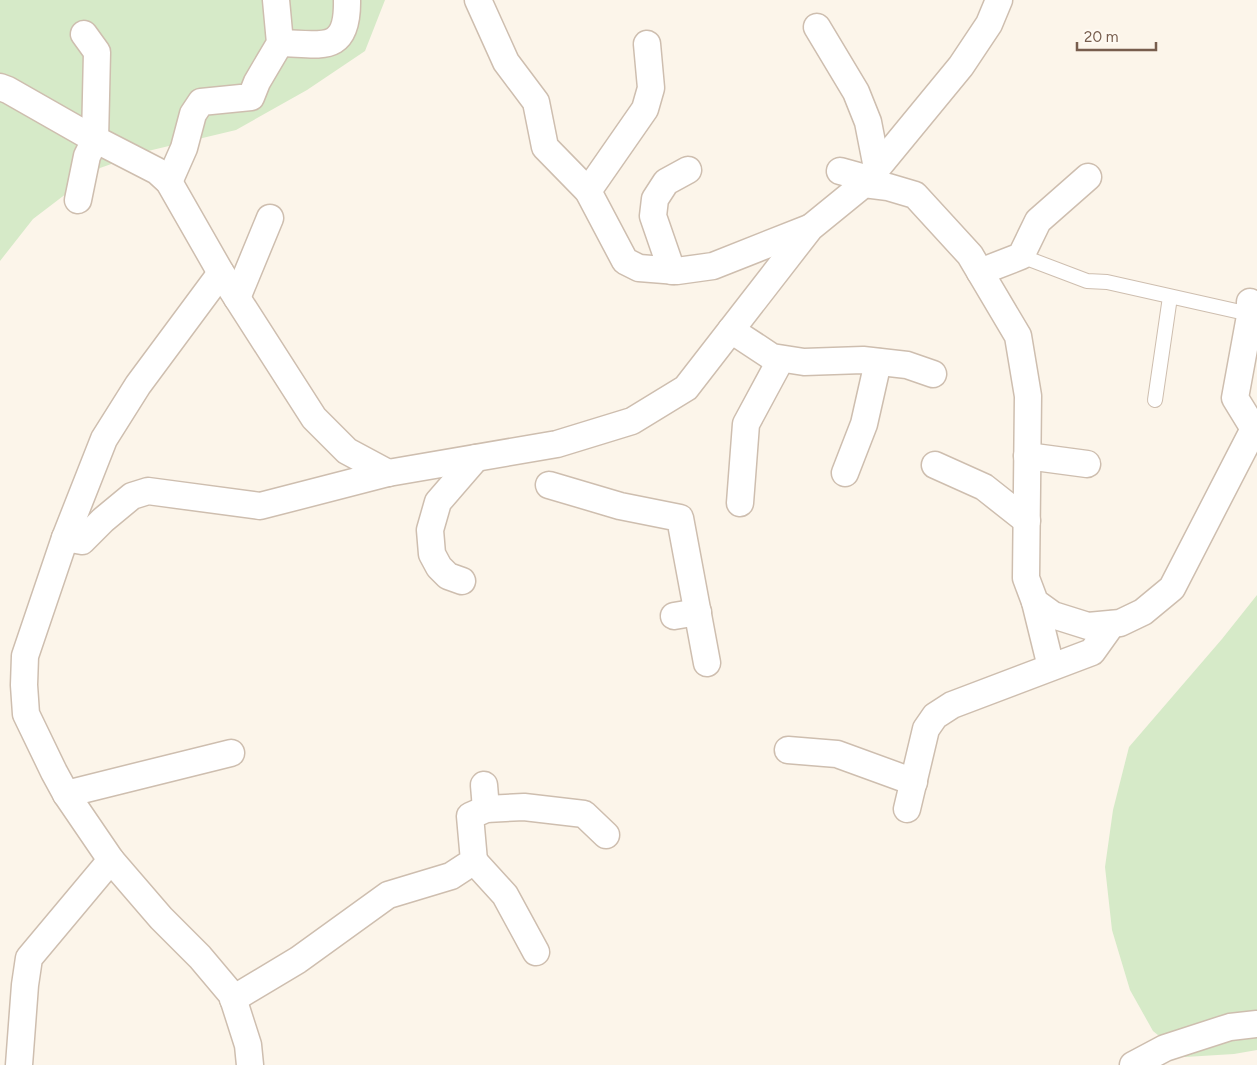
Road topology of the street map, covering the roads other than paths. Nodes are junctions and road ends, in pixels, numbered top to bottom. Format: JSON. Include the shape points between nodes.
{"nodes":[{"id":1,"x":276,"y":0,"type":"edge"},
{"id":2,"x":347,"y":0,"type":"edge"},
{"id":3,"x":478,"y":0,"type":"edge"},
{"id":4,"x":999,"y":0,"type":"edge"},
{"id":5,"x":817,"y":27,"type":"dead end"},
{"id":6,"x":84,"y":34,"type":"dead end"},
{"id":7,"x":280,"y":43,"type":"junction"},
{"id":8,"x":647,"y":44,"type":"dead end"},
{"id":9,"x":0,"y":88,"type":"edge"},
{"id":10,"x":95,"y":140,"type":"junction"},
{"id":11,"x":688,"y":170,"type":"dead end"},
{"id":12,"x":840,"y":171,"type":"dead end"},
{"id":13,"x":870,"y":177,"type":"junction"},
{"id":14,"x":1088,"y":177,"type":"dead end"},
{"id":15,"x":169,"y":182,"type":"junction"},
{"id":16,"x":588,"y":191,"type":"junction"},
{"id":17,"x":78,"y":200,"type":"dead end"},
{"id":18,"x":270,"y":218,"type":"dead end"},
{"id":19,"x":810,"y":228,"type":"junction"},
{"id":20,"x":1021,"y":256,"type":"junction"},
{"id":21,"x":672,"y":271,"type":"junction"},
{"id":22,"x":980,"y":272,"type":"junction"},
{"id":23,"x":222,"y":273,"type":"junction"},
{"id":24,"x":1170,"y":297,"type":"junction"},
{"id":25,"x":237,"y":298,"type":"junction"},
{"id":26,"x":1252,"y":311,"type":"edge"},
{"id":27,"x":731,"y":330,"type":"junction"},
{"id":28,"x":781,"y":358,"type":"junction"},
{"id":29,"x":878,"y":362,"type":"junction"},
{"id":30,"x":933,"y":374,"type":"dead end"},
{"id":31,"x":1155,"y":400,"type":"dead end"},
{"id":32,"x":1256,"y":426,"type":"edge"},
{"id":33,"x":527,"y":449,"type":"junction"},
{"id":34,"x":1027,"y":456,"type":"junction"},
{"id":35,"x":476,"y":458,"type":"junction"},
{"id":36,"x":935,"y":464,"type":"dead end"},
{"id":37,"x":1087,"y":464,"type":"dead end"},
{"id":38,"x":388,"y":473,"type":"junction"},
{"id":39,"x":845,"y":473,"type":"dead end"},
{"id":40,"x":740,"y":503,"type":"dead end"},
{"id":41,"x":1027,"y":521,"type":"junction"},
{"id":42,"x":64,"y":538,"type":"junction"},
{"id":43,"x":462,"y":581,"type":"dead end"},
{"id":44,"x":1035,"y":602,"type":"junction"},
{"id":45,"x":1112,"y":624,"type":"junction"},
{"id":46,"x":707,"y":663,"type":"dead end"},
{"id":47,"x":1051,"y":667,"type":"junction"},
{"id":48,"x":788,"y":750,"type":"dead end"},
{"id":49,"x":231,"y":753,"type":"dead end"},
{"id":50,"x":914,"y":782,"type":"junction"},
{"id":51,"x":66,"y":794,"type":"junction"},
{"id":52,"x":907,"y":809,"type":"dead end"},
{"id":53,"x":602,"y":821,"type":"dead end"},
{"id":54,"x":111,"y":860,"type":"junction"},
{"id":55,"x":474,"y":861,"type":"junction"},
{"id":56,"x":536,"y":952,"type":"dead end"},
{"id":57,"x":234,"y":999,"type":"junction"},
{"id":58,"x":1257,"y":1024,"type":"edge"},
{"id":59,"x":19,"y":1065,"type":"edge"},
{"id":60,"x":250,"y":1065,"type":"edge"},
{"id":61,"x":1134,"y":1065,"type":"edge"}],
"edges":[{"from":1,"to":7,"type":"street"},
{"from":2,"to":7,"type":"street","via":[[342,34],[330,44]]},
{"from":3,"to":16,"type":"street","via":[[506,62],[536,102],[545,147]]},
{"from":4,"to":13,"type":"street","via":[[989,24],[961,66]]},
{"from":5,"to":13,"type":"street","via":[[856,92],[868,122]]},
{"from":6,"to":10,"type":"street","via":[[97,52]]},
{"from":7,"to":15,"type":"street","via":[[251,97],[201,102],[193,114],[184,148]]},
{"from":8,"to":16,"type":"street","via":[[651,88],[645,109]]},
{"from":9,"to":10,"type":"street"},
{"from":10,"to":15,"type":"street","via":[[157,171]]},
{"from":10,"to":17,"type":"street","via":[[86,156]]},
{"from":11,"to":21,"type":"street","via":[[666,182],[656,199],[653,216]]},
{"from":12,"to":13,"type":"street"},
{"from":13,"to":19,"type":"street"},
{"from":13,"to":22,"type":"street","via":[[888,187],[915,195],[970,255]]},
{"from":14,"to":20,"type":"street","via":[[1038,221]]},
{"from":15,"to":23,"type":"street"},
{"from":16,"to":21,"type":"street","via":[[625,261],[639,268]]},
{"from":18,"to":25,"type":"street"},
{"from":19,"to":21,"type":"street","via":[[713,266]]},
{"from":19,"to":27,"type":"street"},
{"from":20,"to":22,"type":"street"},
{"from":20,"to":24,"type":"lane","via":[[1087,281],[1107,282]]},
{"from":22,"to":34,"type":"street","via":[[1018,336],[1028,396]]},
{"from":23,"to":25,"type":"street"},
{"from":23,"to":42,"type":"street","via":[[138,385],[104,439]]},
{"from":24,"to":26,"type":"lane"},
{"from":24,"to":31,"type":"lane"},
{"from":25,"to":38,"type":"street","via":[[314,418],[347,451]]},
{"from":26,"to":32,"type":"street","via":[[1235,398]]},
{"from":27,"to":28,"type":"street","via":[[772,358]]},
{"from":27,"to":33,"type":"street","via":[[686,388],[632,421],[557,444]]},
{"from":28,"to":29,"type":"street","via":[[804,362]]},
{"from":28,"to":40,"type":"street","via":[[746,424]]},
{"from":29,"to":30,"type":"street","via":[[907,365]]},
{"from":29,"to":39,"type":"street","via":[[864,424]]},
{"from":32,"to":45,"type":"street","via":[[1172,588],[1143,612]]},
{"from":33,"to":35,"type":"street"},
{"from":33,"to":46,"type":"street","via":[[553,492],[680,518],[686,614]]},
{"from":34,"to":37,"type":"street"},
{"from":34,"to":41,"type":"street"},
{"from":35,"to":38,"type":"street"},
{"from":35,"to":43,"type":"street","via":[[438,502],[430,530],[432,554],[439,567],[448,576]]},
{"from":36,"to":41,"type":"street","via":[[984,487]]},
{"from":38,"to":42,"type":"street","via":[[260,506],[148,491],[132,496],[82,541]]},
{"from":41,"to":44,"type":"street","via":[[1026,578]]},
{"from":42,"to":51,"type":"street","via":[[25,656],[24,685],[26,714]]},
{"from":44,"to":45,"type":"street","via":[[1053,615],[1088,626]]},
{"from":44,"to":47,"type":"street"},
{"from":45,"to":47,"type":"street","via":[[1092,652]]},
{"from":47,"to":50,"type":"street","via":[[952,705],[935,716],[926,728]]},
{"from":48,"to":50,"type":"street","via":[[837,754]]},
{"from":49,"to":51,"type":"street"},
{"from":50,"to":52,"type":"street"},
{"from":51,"to":54,"type":"street"},
{"from":53,"to":55,"type":"street","via":[[584,814],[524,807],[485,797],[470,816]]},
{"from":54,"to":57,"type":"street"},
{"from":54,"to":59,"type":"street","via":[[29,958]]},
{"from":55,"to":56,"type":"street","via":[[505,895]]},
{"from":55,"to":57,"type":"street","via":[[451,876],[388,895],[298,960]]},
{"from":57,"to":60,"type":"street","via":[[248,1045]]},
{"from":58,"to":61,"type":"street","via":[[1230,1027],[1165,1048]]}]}
